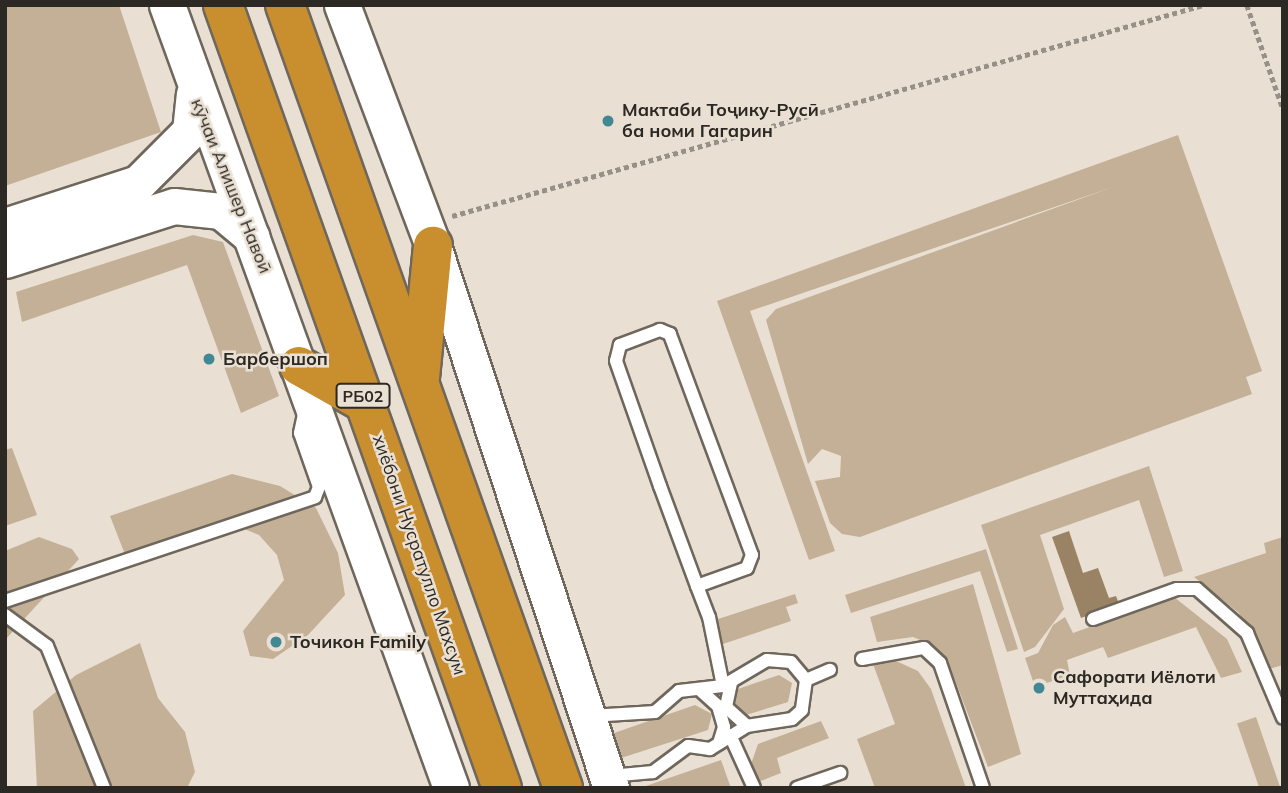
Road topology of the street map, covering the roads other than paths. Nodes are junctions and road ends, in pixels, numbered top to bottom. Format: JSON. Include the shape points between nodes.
{"nodes":[{"id":1,"x":167,"y":5,"type":"edge"},
{"id":2,"x":222,"y":5,"type":"edge"},
{"id":3,"x":285,"y":5,"type":"edge"},
{"id":4,"x":342,"y":5,"type":"edge"},
{"id":5,"x":194,"y":94,"type":"junction"},
{"id":6,"x":5,"y":226,"type":"edge"},
{"id":7,"x":428,"y":235,"type":"junction"},
{"id":8,"x":252,"y":237,"type":"junction"},
{"id":9,"x":5,"y":260,"type":"edge"},
{"id":10,"x":419,"y":380,"type":"junction"},
{"id":11,"x":304,"y":383,"type":"junction"},
{"id":12,"x":365,"y":402,"type":"junction"},
{"id":13,"x":697,"y":586,"type":"junction"},
{"id":14,"x":5,"y":601,"type":"edge"},
{"id":15,"x":5,"y":615,"type":"edge"},
{"id":16,"x":1093,"y":619,"type":"dead end"},
{"id":17,"x":862,"y":659,"type":"dead end"},
{"id":18,"x":830,"y":670,"type":"dead end"},
{"id":19,"x":806,"y":680,"type":"junction"},
{"id":20,"x":727,"y":685,"type":"junction"},
{"id":21,"x":695,"y":688,"type":"junction"},
{"id":22,"x":586,"y":717,"type":"junction"},
{"id":23,"x":1283,"y":718,"type":"edge"},
{"id":24,"x":747,"y":726,"type":"junction"},
{"id":25,"x":730,"y":735,"type":"junction"},
{"id":26,"x":716,"y":747,"type":"junction"},
{"id":27,"x":840,"y":773,"type":"dead end"},
{"id":28,"x":609,"y":782,"type":"edge"},
{"id":29,"x":104,"y":788,"type":"edge"},
{"id":30,"x":451,"y":788,"type":"edge"},
{"id":31,"x":502,"y":788,"type":"edge"},
{"id":32,"x":563,"y":788,"type":"edge"},
{"id":33,"x":754,"y":788,"type":"edge"},
{"id":34,"x":796,"y":788,"type":"edge"},
{"id":35,"x":983,"y":788,"type":"edge"}],
"edges":[{"from":1,"to":5,"type":"street","name":"кӯчаи Алишер Навоӣ"},
{"from":2,"to":12,"type":"highway","name":"хиёбони Нусратулло Махсум","number":"РБ02"},
{"from":3,"to":10,"type":"highway"},
{"from":4,"to":7,"type":"street"},
{"from":5,"to":6,"type":"street","via":[[190,131],[138,183]]},
{"from":5,"to":8,"type":"street","name":"кӯчаи Алишер Навоӣ"},
{"from":7,"to":10,"type":"highway"},
{"from":7,"to":22,"type":"street"},
{"from":8,"to":9,"type":"street","via":[[221,211],[174,205]]},
{"from":8,"to":11,"type":"street","name":"кӯчаи Алишер Навоӣ"},
{"from":10,"to":32,"type":"highway"},
{"from":11,"to":12,"type":"highway"},
{"from":11,"to":14,"type":"lane","via":[[300,433],[320,487],[315,497]]},
{"from":11,"to":30,"type":"street","name":"кӯчаи Алишер Навоӣ"},
{"from":12,"to":31,"type":"highway","name":"хиёбони Нусратулло Махсум","number":"РБ02"},
{"from":13,"to":13,"type":"lane","via":[[616,361],[620,345],[660,330],[670,334],[752,555],[747,568]]},
{"from":13,"to":20,"type":"lane"},
{"from":15,"to":29,"type":"lane","via":[[47,646]]},
{"from":16,"to":23,"type":"lane","via":[[1177,589],[1197,589],[1247,632]]},
{"from":17,"to":35,"type":"lane","via":[[924,648],[940,663]]},
{"from":18,"to":19,"type":"lane"},
{"from":19,"to":20,"type":"lane","via":[[791,662],[777,659]]},
{"from":19,"to":24,"type":"lane","via":[[802,710],[792,719]]},
{"from":20,"to":21,"type":"lane"},
{"from":20,"to":24,"type":"lane","via":[[726,707]]},
{"from":21,"to":22,"type":"lane","via":[[679,691],[655,712]]},
{"from":21,"to":26,"type":"lane","via":[[718,706],[723,737]]},
{"from":22,"to":28,"type":"street"},
{"from":24,"to":25,"type":"lane"},
{"from":25,"to":26,"type":"lane"},
{"from":25,"to":33,"type":"lane"},
{"from":26,"to":28,"type":"lane","via":[[688,746],[661,769]]},
{"from":27,"to":34,"type":"lane"}]}
